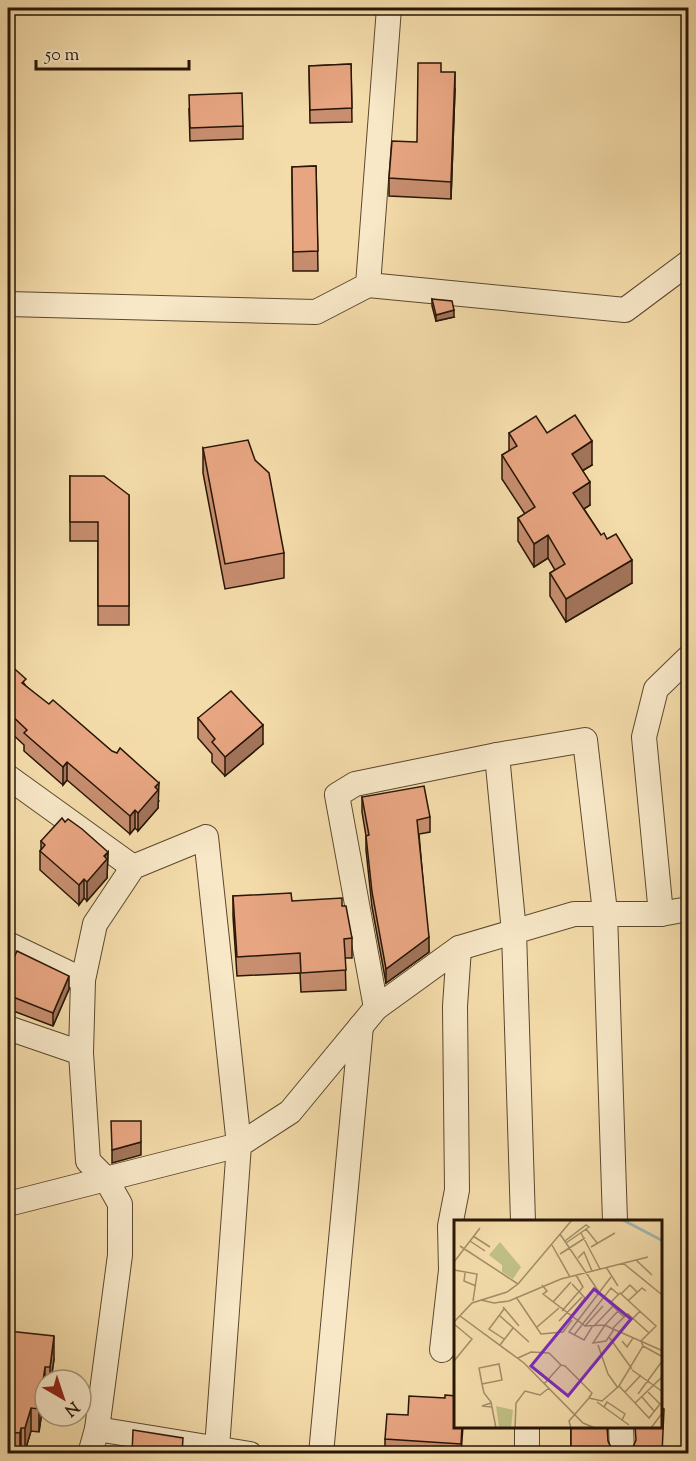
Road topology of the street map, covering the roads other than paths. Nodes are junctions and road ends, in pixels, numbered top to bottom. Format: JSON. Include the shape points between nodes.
{"nodes":[{"id":1,"x":389,"y":8,"type":"edge"},
{"id":2,"x":688,"y":263,"type":"edge"},
{"id":3,"x":368,"y":285,"type":"junction"},
{"id":4,"x":8,"y":304,"type":"edge"},
{"id":5,"x":688,"y":658,"type":"edge"},
{"id":6,"x":497,"y":755,"type":"junction"},
{"id":7,"x":8,"y":777,"type":"edge"},
{"id":8,"x":133,"y":867,"type":"junction"},
{"id":9,"x":688,"y":909,"type":"edge"},
{"id":10,"x":605,"y":912,"type":"junction"},
{"id":11,"x":661,"y":914,"type":"junction"},
{"id":12,"x":514,"y":932,"type":"junction"},
{"id":13,"x":8,"y":944,"type":"edge"},
{"id":14,"x":459,"y":948,"type":"junction"},
{"id":15,"x":83,"y":980,"type":"junction"},
{"id":16,"x":368,"y":1017,"type":"junction"},
{"id":17,"x":8,"y":1028,"type":"edge"},
{"id":18,"x":81,"y":1053,"type":"junction"},
{"id":19,"x":239,"y":1145,"type":"junction"},
{"id":20,"x":106,"y":1179,"type":"junction"},
{"id":21,"x":8,"y":1204,"type":"edge"},
{"id":22,"x":523,"y":1220,"type":"edge"},
{"id":23,"x":615,"y":1220,"type":"edge"},
{"id":24,"x":442,"y":1350,"type":"dead end"},
{"id":25,"x":527,"y":1428,"type":"edge"},
{"id":26,"x":621,"y":1428,"type":"edge"},
{"id":27,"x":97,"y":1429,"type":"junction"},
{"id":28,"x":216,"y":1448,"type":"junction"},
{"id":29,"x":90,"y":1454,"type":"edge"},
{"id":30,"x":250,"y":1454,"type":"edge"},
{"id":31,"x":321,"y":1454,"type":"edge"},
{"id":32,"x":527,"y":1454,"type":"edge"},
{"id":33,"x":622,"y":1454,"type":"edge"}],
"edges":[{"from":1,"to":3,"type":"street"},
{"from":2,"to":3,"type":"street","via":[[625,310]]},
{"from":3,"to":4,"type":"street","via":[[316,312]]},
{"from":5,"to":11,"type":"street","via":[[656,689],[644,737]]},
{"from":6,"to":10,"type":"street","via":[[585,740]]},
{"from":6,"to":12,"type":"street"},
{"from":6,"to":16,"type":"street","via":[[355,784],[338,795]]},
{"from":7,"to":8,"type":"street"},
{"from":8,"to":15,"type":"street","via":[[95,924]]},
{"from":8,"to":19,"type":"street","via":[[206,837]]},
{"from":9,"to":11,"type":"street"},
{"from":10,"to":11,"type":"street"},
{"from":10,"to":12,"type":"street","via":[[574,914]]},
{"from":10,"to":23,"type":"street"},
{"from":12,"to":14,"type":"street"},
{"from":12,"to":22,"type":"street"},
{"from":13,"to":15,"type":"street"},
{"from":14,"to":16,"type":"street"},
{"from":14,"to":24,"type":"street","via":[[455,1006],[457,1190],[450,1226],[451,1270]]},
{"from":15,"to":18,"type":"street"},
{"from":16,"to":19,"type":"street","via":[[290,1112]]},
{"from":16,"to":31,"type":"street"},
{"from":17,"to":18,"type":"street"},
{"from":18,"to":20,"type":"street","via":[[88,1161]]},
{"from":19,"to":20,"type":"street"},
{"from":19,"to":28,"type":"street"},
{"from":20,"to":21,"type":"street"},
{"from":20,"to":27,"type":"street","via":[[120,1204],[120,1255]]},
{"from":25,"to":32,"type":"street"},
{"from":26,"to":33,"type":"street"},
{"from":27,"to":28,"type":"street"},
{"from":27,"to":29,"type":"street"},
{"from":28,"to":30,"type":"street"}]}
